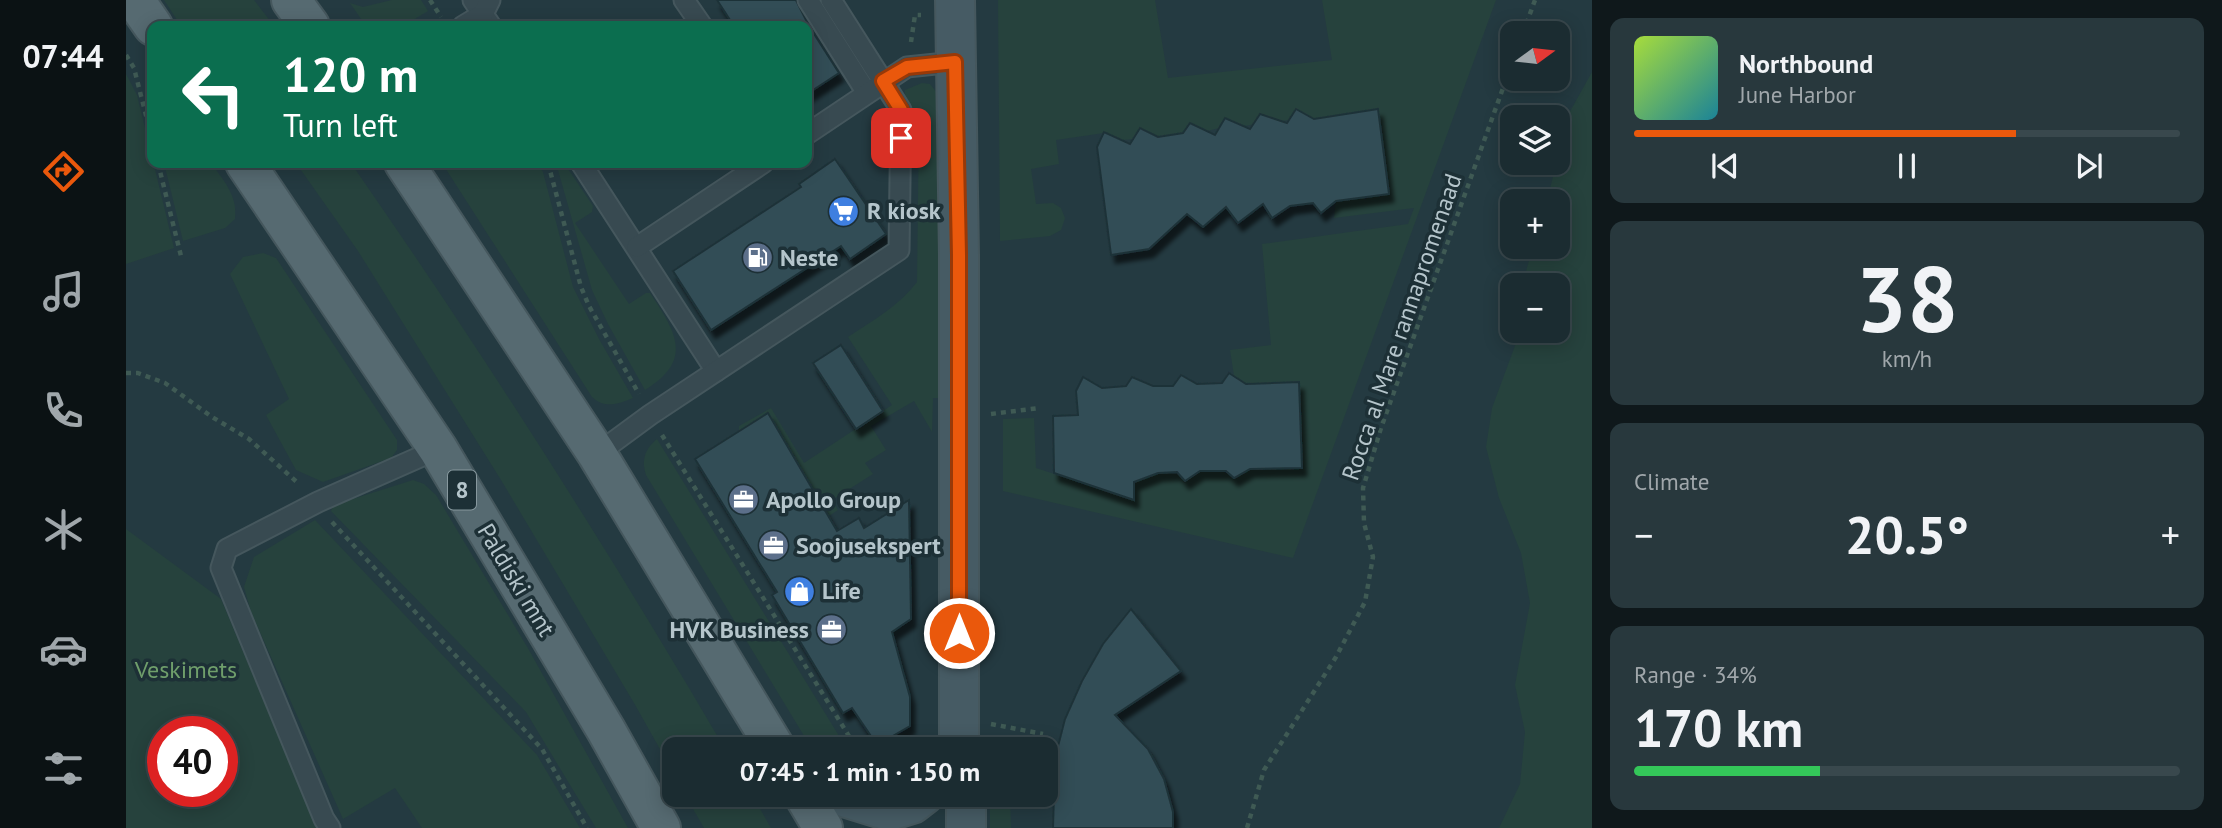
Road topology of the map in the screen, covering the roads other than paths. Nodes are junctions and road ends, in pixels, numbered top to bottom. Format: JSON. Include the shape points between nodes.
{"nodes":[{"id":1,"x":135,"y":0,"type":"edge"},
{"id":2,"x":291,"y":0,"type":"edge"},
{"id":3,"x":684,"y":0,"type":"edge"},
{"id":4,"x":808,"y":0,"type":"edge"},
{"id":5,"x":831,"y":0,"type":"edge"},
{"id":6,"x":955,"y":0,"type":"edge"},
{"id":7,"x":484,"y":10,"type":"edge"},
{"id":8,"x":150,"y":21,"type":"edge"},
{"id":9,"x":306,"y":21,"type":"edge"},
{"id":10,"x":470,"y":21,"type":"edge"},
{"id":11,"x":699,"y":21,"type":"edge"},
{"id":12,"x":955,"y":62,"type":"junction"},
{"id":13,"x":875,"y":87,"type":"junction"},
{"id":14,"x":812,"y":131,"type":"edge"},
{"id":15,"x":248,"y":168,"type":"edge"},
{"id":16,"x":383,"y":168,"type":"edge"},
{"id":17,"x":407,"y":168,"type":"edge"},
{"id":18,"x":584,"y":168,"type":"edge"},
{"id":19,"x":756,"y":168,"type":"edge"},
{"id":20,"x":437,"y":211,"type":"junction"},
{"id":21,"x":637,"y":247,"type":"junction"},
{"id":22,"x":716,"y":370,"type":"junction"},
{"id":23,"x":438,"y":449,"type":"junction"},
{"id":24,"x":597,"y":454,"type":"junction"},
{"id":25,"x":769,"y":737,"type":"edge"},
{"id":26,"x":964,"y":737,"type":"edge"},
{"id":27,"x":811,"y":807,"type":"edge"},
{"id":28,"x":876,"y":807,"type":"edge"},
{"id":29,"x":902,"y":807,"type":"edge"},
{"id":30,"x":966,"y":807,"type":"edge"},
{"id":31,"x":330,"y":828,"type":"edge"},
{"id":32,"x":661,"y":828,"type":"edge"},
{"id":33,"x":823,"y":828,"type":"edge"},
{"id":34,"x":966,"y":828,"type":"edge"}],
"edges":[{"from":1,"to":8,"type":"main road"},
{"from":2,"to":9,"type":"main road"},
{"from":3,"to":11,"type":"lane"},
{"from":4,"to":13,"type":"lane"},
{"from":5,"to":13,"type":"lane"},
{"from":6,"to":12,"type":"street"},
{"from":7,"to":10,"type":"lane"},
{"from":12,"to":13,"type":"lane","via":[[907,67]]},
{"from":12,"to":26,"type":"street"},
{"from":13,"to":14,"type":"lane"},
{"from":13,"to":22,"type":"lane","via":[[901,110],[900,250]]},
{"from":15,"to":23,"type":"main road","name":"Paldiski mnt","number":"8"},
{"from":16,"to":20,"type":"main road"},
{"from":17,"to":20,"type":"main road"},
{"from":18,"to":21,"type":"lane"},
{"from":19,"to":21,"type":"lane"},
{"from":20,"to":24,"type":"main road"},
{"from":21,"to":22,"type":"lane"},
{"from":22,"to":24,"type":"lane"},
{"from":23,"to":31,"type":"lane","via":[[227,549],[221,569]]},
{"from":23,"to":32,"type":"main road","name":"Paldiski mnt","number":"8"},
{"from":24,"to":25,"type":"main road"},
{"from":27,"to":33,"type":"main road"},
{"from":28,"to":29,"type":"street","via":[[889,811]]},
{"from":30,"to":34,"type":"street"}]}
